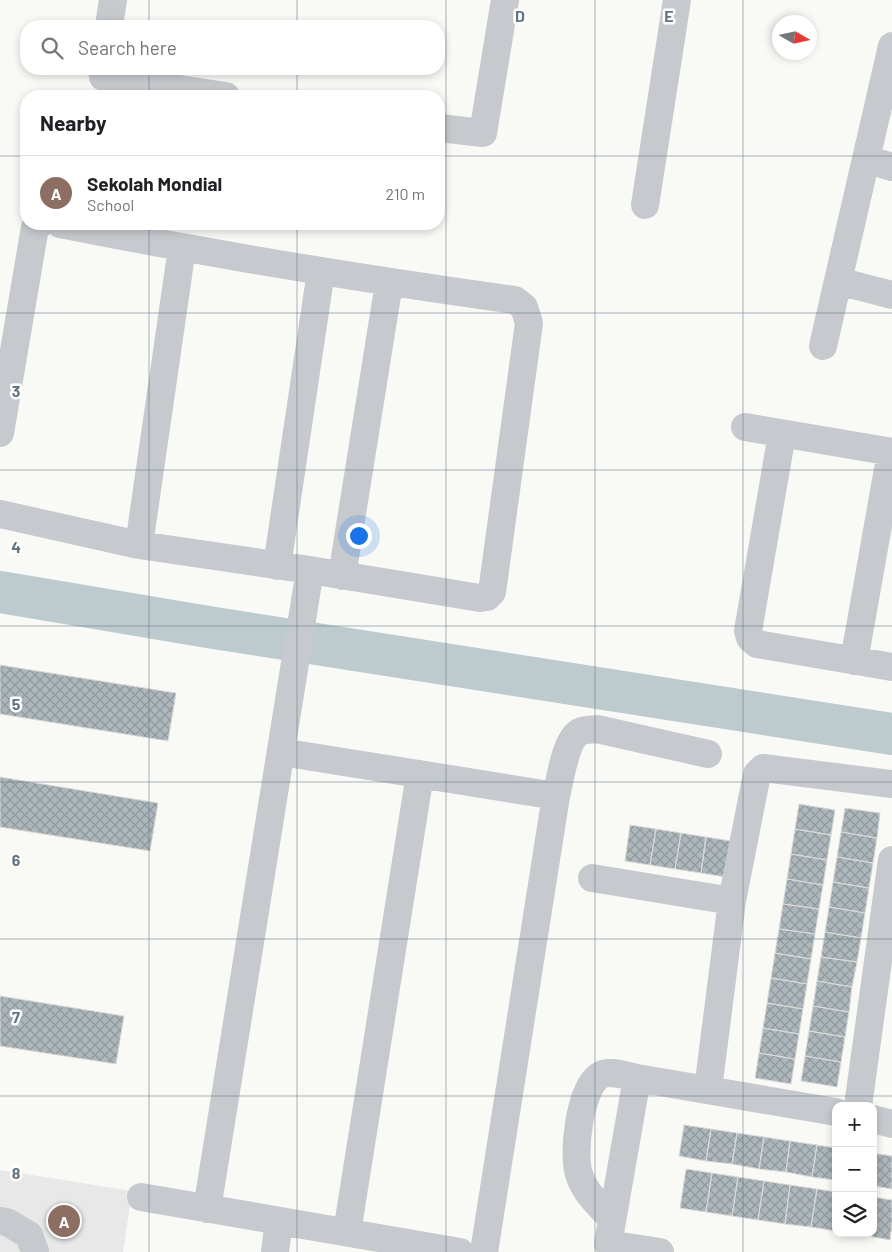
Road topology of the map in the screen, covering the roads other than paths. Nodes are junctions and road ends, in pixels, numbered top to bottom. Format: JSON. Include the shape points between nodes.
{"nodes":[{"id":1,"x":113,"y":0,"type":"edge"},
{"id":2,"x":505,"y":0,"type":"edge"},
{"id":3,"x":677,"y":0,"type":"edge"},
{"id":4,"x":111,"y":20,"type":"edge"},
{"id":5,"x":892,"y":46,"type":"edge"},
{"id":6,"x":103,"y":75,"type":"edge"},
{"id":7,"x":186,"y":90,"type":"edge"},
{"id":8,"x":445,"y":129,"type":"edge"},
{"id":9,"x":866,"y":159,"type":"junction"},
{"id":10,"x":892,"y":167,"type":"edge"},
{"id":11,"x":645,"y":204,"type":"dead end"},
{"id":12,"x":34,"y":230,"type":"edge"},
{"id":13,"x":90,"y":230,"type":"edge"},
{"id":14,"x":182,"y":248,"type":"junction"},
{"id":15,"x":321,"y":271,"type":"junction"},
{"id":16,"x":838,"y":281,"type":"junction"},
{"id":17,"x":389,"y":283,"type":"junction"},
{"id":18,"x":892,"y":295,"type":"edge"},
{"id":19,"x":823,"y":346,"type":"dead end"},
{"id":20,"x":745,"y":427,"type":"dead end"},
{"id":21,"x":0,"y":433,"type":"edge"},
{"id":22,"x":782,"y":434,"type":"junction"},
{"id":23,"x":892,"y":452,"type":"edge"},
{"id":24,"x":0,"y":514,"type":"edge"},
{"id":25,"x":138,"y":545,"type":"junction"},
{"id":26,"x":277,"y":566,"type":"junction"},
{"id":27,"x":342,"y":576,"type":"junction"},
{"id":28,"x":308,"y":582,"type":"junction"},
{"id":29,"x":854,"y":661,"type":"junction"},
{"id":30,"x":892,"y":667,"type":"edge"},
{"id":31,"x":281,"y":752,"type":"junction"},
{"id":32,"x":708,"y":754,"type":"dead end"},
{"id":33,"x":420,"y":774,"type":"junction"},
{"id":34,"x":892,"y":784,"type":"edge"},
{"id":35,"x":556,"y":796,"type":"junction"},
{"id":36,"x":892,"y":860,"type":"edge"},
{"id":37,"x":592,"y":878,"type":"dead end"},
{"id":38,"x":732,"y":902,"type":"junction"},
{"id":39,"x":637,"y":1078,"type":"junction"},
{"id":40,"x":708,"y":1089,"type":"junction"},
{"id":41,"x":859,"y":1102,"type":"edge"},
{"id":42,"x":832,"y":1111,"type":"edge"},
{"id":43,"x":877,"y":1120,"type":"edge"},
{"id":44,"x":892,"y":1124,"type":"edge"},
{"id":45,"x":141,"y":1197,"type":"dead end"},
{"id":46,"x":207,"y":1209,"type":"junction"},
{"id":47,"x":612,"y":1219,"type":"junction"},
{"id":48,"x":0,"y":1220,"type":"edge"},
{"id":49,"x":279,"y":1221,"type":"junction"},
{"id":50,"x":347,"y":1232,"type":"junction"},
{"id":51,"x":35,"y":1252,"type":"edge"},
{"id":52,"x":276,"y":1252,"type":"edge"},
{"id":53,"x":460,"y":1252,"type":"edge"},
{"id":54,"x":484,"y":1252,"type":"edge"},
{"id":55,"x":660,"y":1252,"type":"edge"}],
"edges":[{"from":1,"to":4,"type":"street"},
{"from":2,"to":8,"type":"street","via":[[483,133]]},
{"from":3,"to":11,"type":"street"},
{"from":5,"to":9,"type":"street"},
{"from":6,"to":7,"type":"street"},
{"from":9,"to":10,"type":"street"},
{"from":9,"to":16,"type":"street"},
{"from":12,"to":21,"type":"street"},
{"from":13,"to":14,"type":"street"},
{"from":14,"to":15,"type":"street"},
{"from":14,"to":25,"type":"street"},
{"from":15,"to":17,"type":"street"},
{"from":15,"to":26,"type":"street"},
{"from":16,"to":18,"type":"street"},
{"from":16,"to":19,"type":"street"},
{"from":17,"to":27,"type":"street"},
{"from":17,"to":27,"type":"street","via":[[515,300],[527,313],[529,322],[492,592],[480,598]]},
{"from":20,"to":22,"type":"street"},
{"from":22,"to":23,"type":"street"},
{"from":22,"to":29,"type":"street","via":[[748,631],[750,638],[756,644]]},
{"from":23,"to":29,"type":"street"},
{"from":24,"to":25,"type":"street"},
{"from":25,"to":26,"type":"street"},
{"from":26,"to":28,"type":"street"},
{"from":27,"to":28,"type":"street"},
{"from":28,"to":31,"type":"street"},
{"from":29,"to":30,"type":"street"},
{"from":31,"to":33,"type":"street"},
{"from":31,"to":46,"type":"street"},
{"from":32,"to":35,"type":"street","via":[[597,729],[587,730],[570,741]]},
{"from":33,"to":35,"type":"street"},
{"from":33,"to":50,"type":"street"},
{"from":34,"to":38,"type":"street","via":[[759,770]]},
{"from":35,"to":54,"type":"street"},
{"from":36,"to":41,"type":"street"},
{"from":37,"to":38,"type":"street"},
{"from":38,"to":40,"type":"street"},
{"from":39,"to":40,"type":"street"},
{"from":39,"to":47,"type":"street"},
{"from":39,"to":47,"type":"street","via":[[610,1072],[600,1075],[588,1088],[576,1140],[578,1175],[586,1190]]},
{"from":40,"to":42,"type":"street"},
{"from":43,"to":44,"type":"street"},
{"from":45,"to":46,"type":"street"},
{"from":46,"to":49,"type":"street"},
{"from":47,"to":55,"type":"street","via":[[608,1244]]},
{"from":48,"to":51,"type":"street","via":[[28,1235]]},
{"from":49,"to":50,"type":"street"},
{"from":49,"to":52,"type":"street"},
{"from":50,"to":53,"type":"street"}]}
